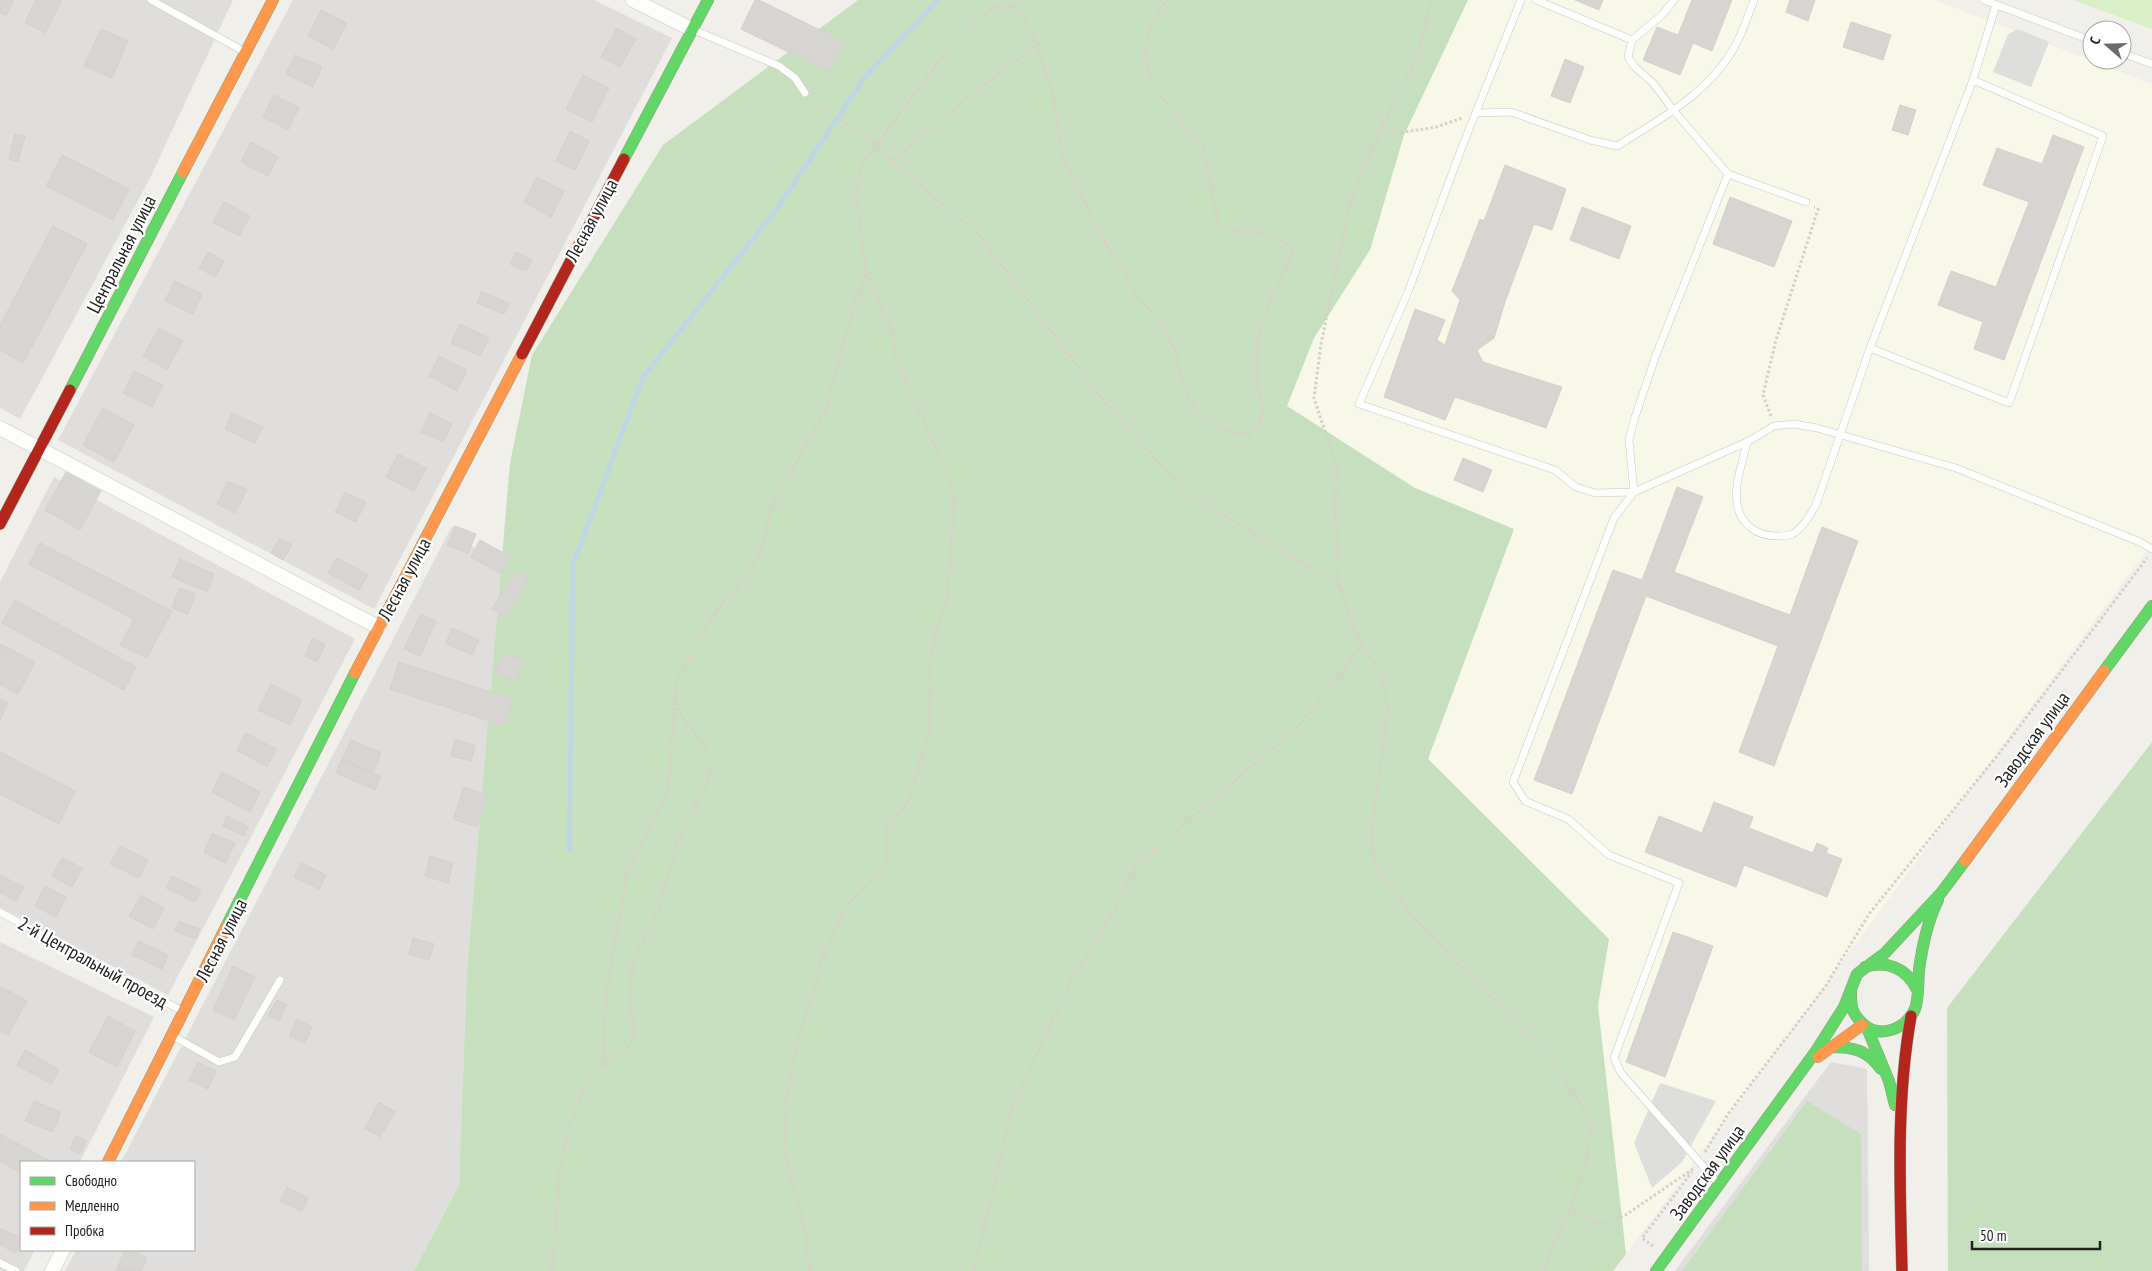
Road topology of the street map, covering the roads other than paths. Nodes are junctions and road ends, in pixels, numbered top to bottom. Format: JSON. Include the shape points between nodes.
{"nodes":[{"id":1,"x":151,"y":0,"type":"edge"},
{"id":2,"x":273,"y":0,"type":"edge"},
{"id":3,"x":633,"y":0,"type":"edge"},
{"id":4,"x":708,"y":0,"type":"edge"},
{"id":5,"x":1521,"y":0,"type":"edge"},
{"id":6,"x":1536,"y":0,"type":"edge"},
{"id":7,"x":1674,"y":0,"type":"edge"},
{"id":8,"x":1754,"y":0,"type":"edge"},
{"id":9,"x":1984,"y":0,"type":"edge"},
{"id":10,"x":1996,"y":4,"type":"junction"},
{"id":11,"x":691,"y":29,"type":"junction"},
{"id":12,"x":2082,"y":38,"type":"edge"},
{"id":13,"x":1632,"y":40,"type":"junction"},
{"id":14,"x":245,"y":52,"type":"junction"},
{"id":15,"x":2132,"y":57,"type":"edge"},
{"id":16,"x":2152,"y":64,"type":"edge"},
{"id":17,"x":1973,"y":80,"type":"junction"},
{"id":18,"x":805,"y":93,"type":"dead end"},
{"id":19,"x":1674,"y":111,"type":"junction"},
{"id":20,"x":1477,"y":113,"type":"junction"},
{"id":21,"x":1728,"y":174,"type":"junction"},
{"id":22,"x":1806,"y":202,"type":"road end"},
{"id":23,"x":1870,"y":348,"type":"junction"},
{"id":24,"x":0,"y":428,"type":"edge"},
{"id":25,"x":1839,"y":434,"type":"junction"},
{"id":26,"x":1747,"y":442,"type":"junction"},
{"id":27,"x":40,"y":450,"type":"junction"},
{"id":28,"x":1634,"y":492,"type":"junction"},
{"id":29,"x":0,"y":524,"type":"edge"},
{"id":30,"x":2152,"y":550,"type":"edge"},
{"id":31,"x":2152,"y":606,"type":"edge"},
{"id":32,"x":378,"y":627,"type":"junction"},
{"id":33,"x":1941,"y":893,"type":"junction"},
{"id":34,"x":0,"y":912,"type":"edge"},
{"id":35,"x":1864,"y":967,"type":"junction"},
{"id":36,"x":280,"y":980,"type":"dead end"},
{"id":37,"x":1916,"y":988,"type":"junction"},
{"id":38,"x":1851,"y":992,"type":"junction"},
{"id":39,"x":185,"y":1012,"type":"junction"},
{"id":40,"x":1911,"y":1016,"type":"junction"},
{"id":41,"x":1864,"y":1026,"type":"junction"},
{"id":42,"x":173,"y":1036,"type":"junction"},
{"id":43,"x":1831,"y":1047,"type":"junction"},
{"id":44,"x":1889,"y":1081,"type":"junction"},
{"id":45,"x":1786,"y":1094,"type":"junction"},
{"id":46,"x":1900,"y":1134,"type":"junction"},
{"id":47,"x":109,"y":1161,"type":"edge"},
{"id":48,"x":1719,"y":1185,"type":"junction"},
{"id":49,"x":62,"y":1251,"type":"edge"},
{"id":50,"x":0,"y":1263,"type":"edge"},
{"id":51,"x":16,"y":1271,"type":"edge"},
{"id":52,"x":52,"y":1271,"type":"edge"},
{"id":53,"x":1656,"y":1271,"type":"edge"},
{"id":54,"x":1902,"y":1271,"type":"edge"}],
"edges":[{"from":1,"to":14,"type":"lane"},
{"from":2,"to":14,"type":"street","name":"Центральная улица"},
{"from":3,"to":11,"type":"street"},
{"from":4,"to":11,"type":"street","name":"Лесная улица"},
{"from":5,"to":20,"type":"lane"},
{"from":6,"to":13,"type":"lane"},
{"from":7,"to":13,"type":"lane","via":[[1662,15]]},
{"from":8,"to":19,"type":"lane","via":[[1736,46],[1716,74]]},
{"from":9,"to":10,"type":"lane"},
{"from":10,"to":12,"type":"lane"},
{"from":10,"to":17,"type":"lane"},
{"from":11,"to":18,"type":"lane","via":[[780,66],[796,78]]},
{"from":11,"to":32,"type":"street","name":"Лесная улица"},
{"from":13,"to":19,"type":"lane","via":[[1628,57]]},
{"from":14,"to":27,"type":"street","name":"Центральная улица"},
{"from":15,"to":16,"type":"lane"},
{"from":17,"to":23,"type":"lane"},
{"from":17,"to":23,"type":"lane","via":[[2103,136],[2009,403]]},
{"from":19,"to":20,"type":"lane","via":[[1618,146],[1590,140],[1511,112]]},
{"from":19,"to":21,"type":"lane"},
{"from":20,"to":28,"type":"lane","via":[[1408,292],[1359,404],[1555,470],[1576,487],[1596,493]]},
{"from":21,"to":22,"type":"lane"},
{"from":21,"to":28,"type":"lane","via":[[1656,355],[1635,417],[1629,440]]},
{"from":23,"to":25,"type":"lane"},
{"from":24,"to":27,"type":"street"},
{"from":25,"to":26,"type":"lane","via":[[1794,424],[1774,426]]},
{"from":25,"to":26,"type":"lane","via":[[1816,505],[1792,534],[1780,536],[1754,532],[1737,503]]},
{"from":25,"to":30,"type":"lane","via":[[1956,468],[2140,542]]},
{"from":26,"to":28,"type":"lane"},
{"from":27,"to":29,"type":"street","name":"Центральная улица"},
{"from":27,"to":32,"type":"street"},
{"from":28,"to":48,"type":"lane","via":[[1614,518],[1513,782],[1525,801],[1568,819],[1609,855],[1679,883],[1614,1058],[1621,1073]]},
{"from":31,"to":33,"type":"street","name":"Заводская улица"},
{"from":32,"to":39,"type":"street","name":"Лесная улица"},
{"from":33,"to":35,"type":"street","via":[[1885,952]]},
{"from":33,"to":37,"type":"street","via":[[1933,910]]},
{"from":34,"to":39,"type":"lane","name":"2-й Центральный проезд"},
{"from":35,"to":37,"type":"street","via":[[1873,963],[1888,964],[1910,976]]},
{"from":35,"to":38,"type":"street","via":[[1857,974]]},
{"from":36,"to":42,"type":"lane","via":[[235,1057],[219,1062]]},
{"from":37,"to":40,"type":"street","via":[[1915,1008]]},
{"from":38,"to":41,"type":"street","via":[[1851,1008]]},
{"from":38,"to":45,"type":"street","via":[[1831,1029]]},
{"from":39,"to":42,"type":"street","name":"Лесная улица"},
{"from":40,"to":41,"type":"street","via":[[1896,1029],[1883,1031]]},
{"from":40,"to":46,"type":"street","via":[[1905,1041]]},
{"from":41,"to":43,"type":"street"},
{"from":41,"to":44,"type":"street"},
{"from":42,"to":47,"type":"street","name":"Лесная улица"},
{"from":43,"to":44,"type":"street","via":[[1854,1047],[1866,1052]]},
{"from":43,"to":45,"type":"street","via":[[1813,1062]]},
{"from":44,"to":46,"type":"street"},
{"from":45,"to":48,"type":"street","name":"Заводская улица"},
{"from":46,"to":54,"type":"street"},
{"from":48,"to":53,"type":"street","name":"Заводская улица"},
{"from":49,"to":52,"type":"street"},
{"from":50,"to":51,"type":"lane"}]}
